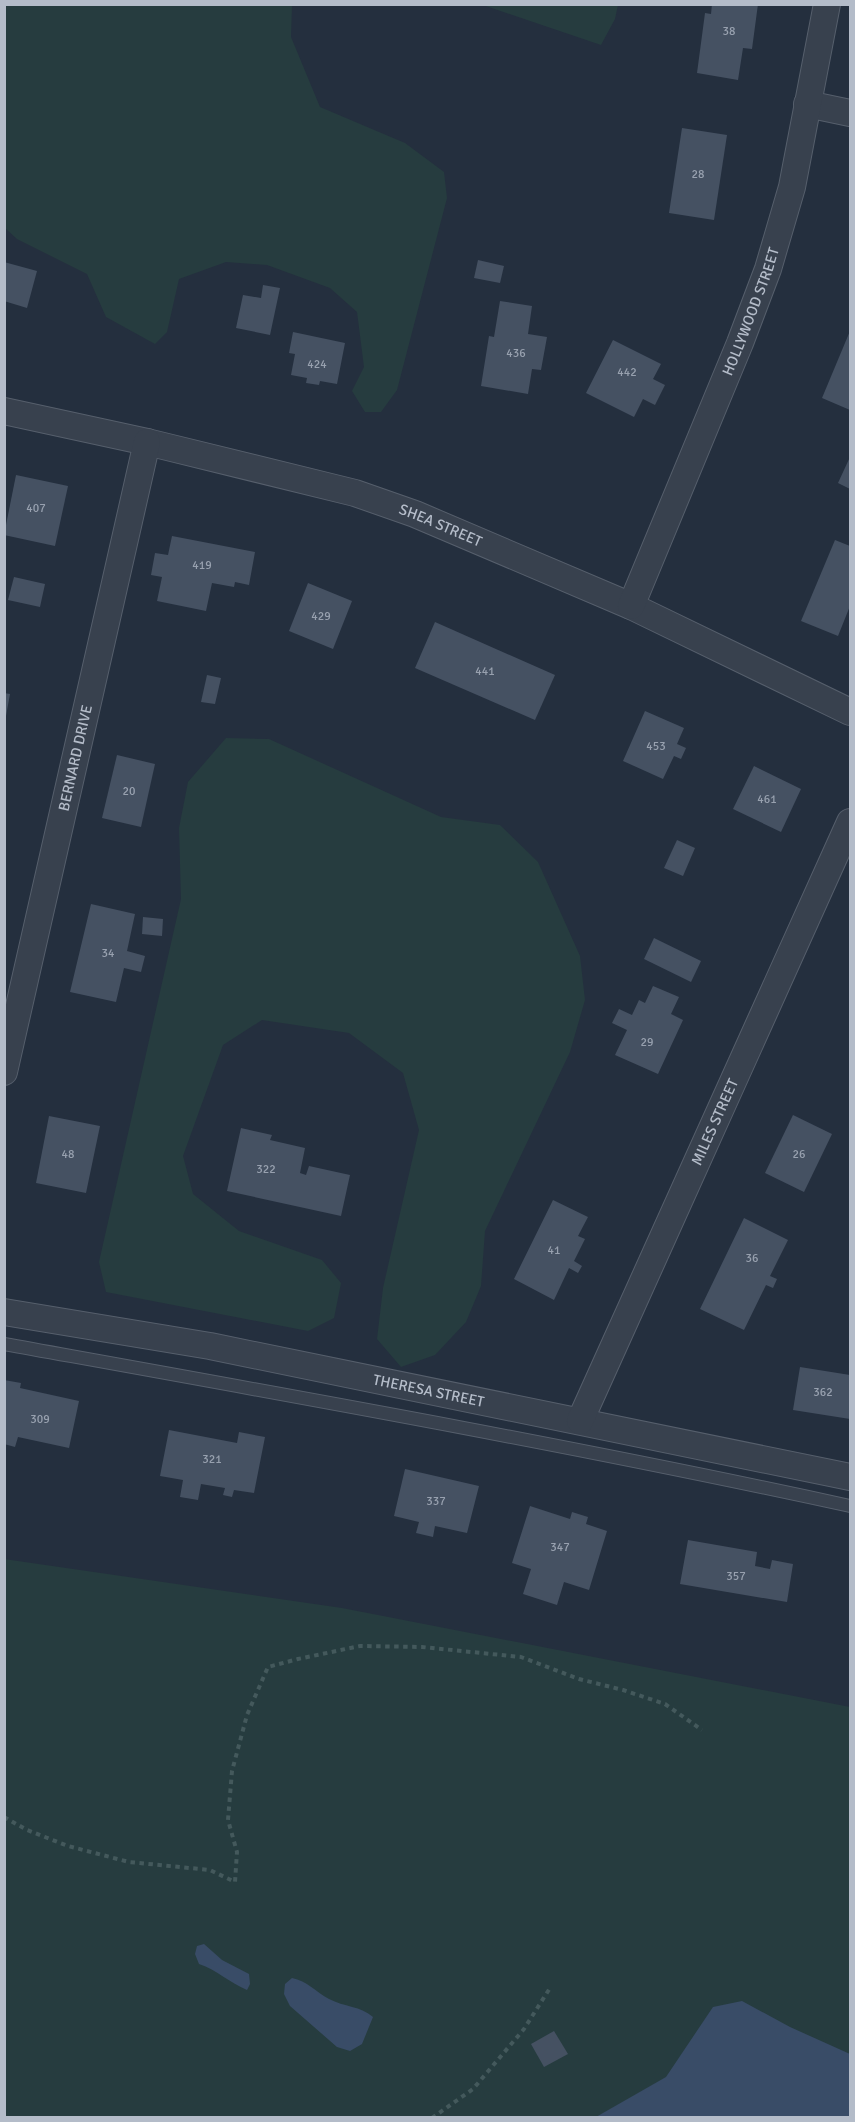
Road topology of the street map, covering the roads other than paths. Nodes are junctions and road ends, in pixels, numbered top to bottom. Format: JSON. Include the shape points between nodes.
{"nodes":[{"id":1,"x":827,"y":4,"type":"edge"},
{"id":2,"x":807,"y":104,"type":"junction"},
{"id":3,"x":850,"y":113,"type":"edge"},
{"id":4,"x":4,"y":411,"type":"edge"},
{"id":5,"x":147,"y":442,"type":"junction"},
{"id":6,"x":631,"y":606,"type":"junction"},
{"id":7,"x":850,"y":712,"type":"edge"},
{"id":8,"x":850,"y":822,"type":"edge"},
{"id":9,"x":4,"y":1072,"type":"edge"},
{"id":10,"x":4,"y":1312,"type":"edge"},
{"id":11,"x":4,"y":1344,"type":"edge"},
{"id":12,"x":580,"y":1421,"type":"junction"},
{"id":13,"x":850,"y":1477,"type":"edge"},
{"id":14,"x":850,"y":1506,"type":"edge"}],
"edges":[{"from":1,"to":2,"type":"street","name":"HOLLYWOOD STREET"},
{"from":2,"to":3,"type":"street"},
{"from":2,"to":6,"type":"street","name":"HOLLYWOOD STREET","via":[[792,187],[768,269]]},
{"from":4,"to":5,"type":"street","name":"SHEA STREET"},
{"from":5,"to":6,"type":"street","name":"SHEA STREET","via":[[355,494],[415,514]]},
{"from":5,"to":9,"type":"street","name":"BERNARD DRIVE"},
{"from":6,"to":7,"type":"street","name":"SHEA STREET"},
{"from":8,"to":12,"type":"street","name":"MILES STREET"},
{"from":10,"to":12,"type":"street","name":"THERESA STREET","via":[[210,1346]]},
{"from":11,"to":14,"type":"lane","via":[[376,1411]]},
{"from":12,"to":13,"type":"street","name":"THERESA STREET"}]}
